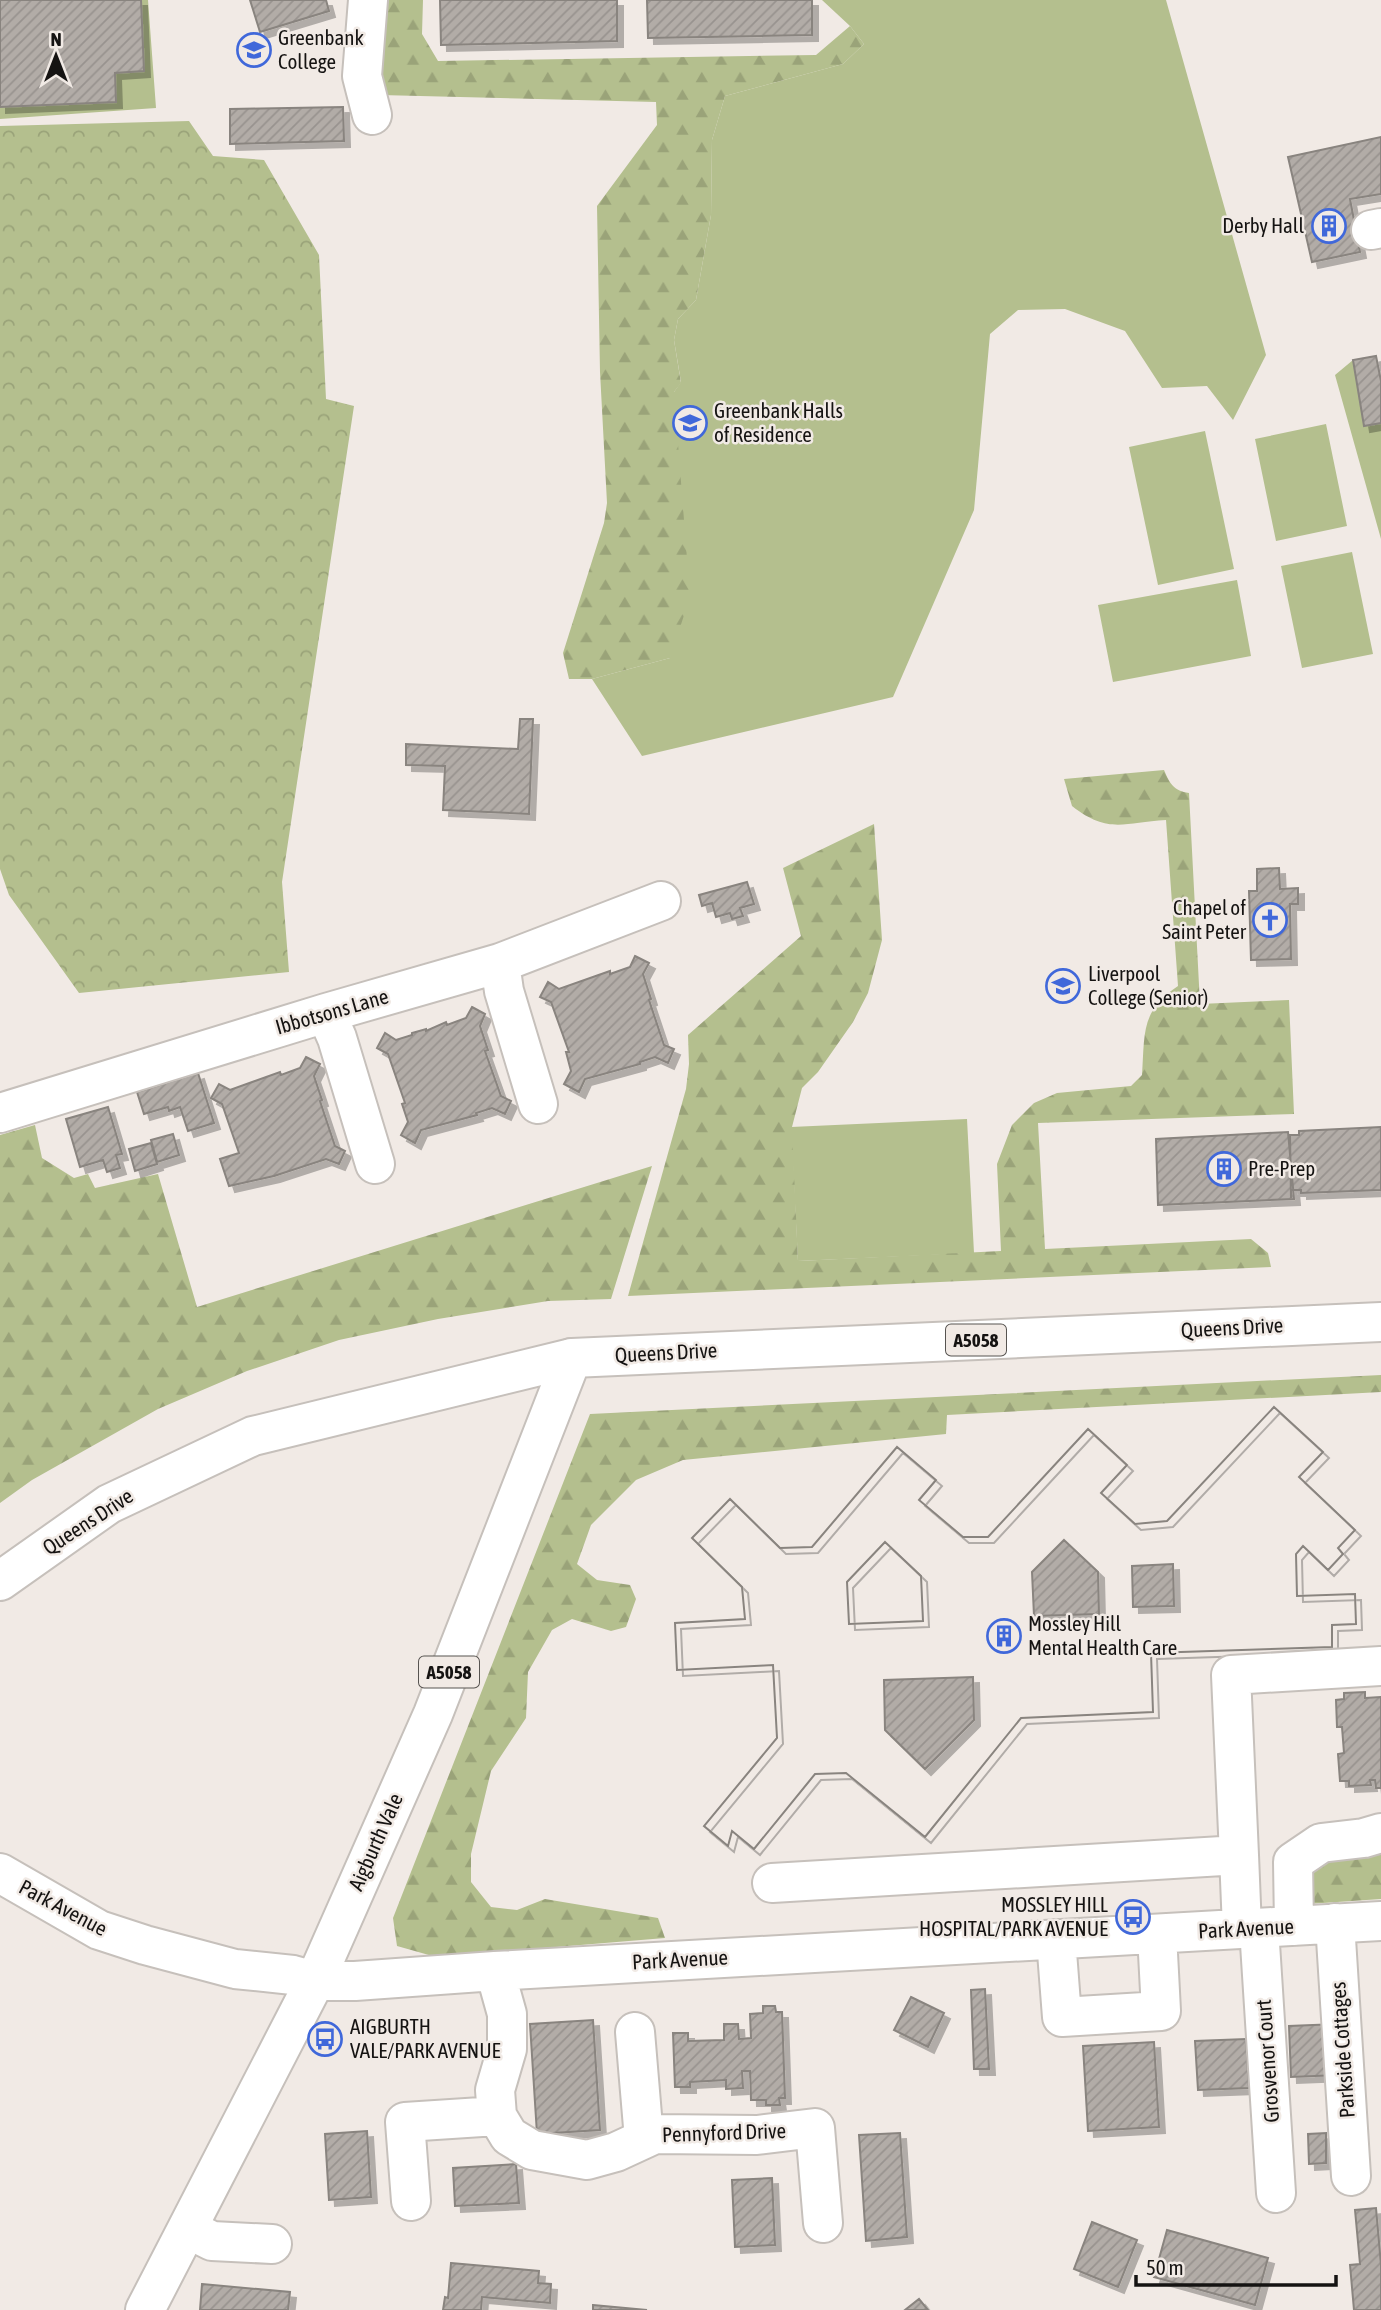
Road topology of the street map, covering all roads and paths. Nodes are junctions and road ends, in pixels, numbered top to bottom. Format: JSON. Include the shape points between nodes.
{"nodes":[{"id":1,"x":368,"y":0,"type":"edge"},
{"id":2,"x":372,"y":115,"type":"dead end"},
{"id":3,"x":661,"y":901,"type":"dead end"},
{"id":4,"x":500,"y":963,"type":"junction"},
{"id":5,"x":326,"y":1013,"type":"junction"},
{"id":6,"x":538,"y":1104,"type":"dead end"},
{"id":7,"x":0,"y":1113,"type":"edge"},
{"id":8,"x":375,"y":1164,"type":"dead end"},
{"id":9,"x":1381,"y":1322,"type":"edge"},
{"id":10,"x":572,"y":1358,"type":"junction"},
{"id":11,"x":0,"y":1581,"type":"edge"},
{"id":12,"x":1381,"y":1666,"type":"edge"},
{"id":13,"x":1381,"y":1833,"type":"edge"},
{"id":14,"x":1239,"y":1856,"type":"junction"},
{"id":15,"x":0,"y":1873,"type":"edge"},
{"id":16,"x":772,"y":1883,"type":"dead end"},
{"id":17,"x":1381,"y":1921,"type":"edge"},
{"id":18,"x":1335,"y":1923,"type":"junction"},
{"id":19,"x":1265,"y":1928,"type":"junction"},
{"id":20,"x":1157,"y":1934,"type":"junction"},
{"id":21,"x":1056,"y":1939,"type":"junction"},
{"id":22,"x":495,"y":1971,"type":"junction"},
{"id":23,"x":315,"y":1981,"type":"junction"},
{"id":24,"x":635,"y":2032,"type":"dead end"},
{"id":25,"x":496,"y":2116,"type":"junction"},
{"id":26,"x":644,"y":2139,"type":"junction"},
{"id":27,"x":1351,"y":2176,"type":"dead end"},
{"id":28,"x":1276,"y":2193,"type":"dead end"},
{"id":29,"x":411,"y":2202,"type":"dead end"},
{"id":30,"x":823,"y":2223,"type":"dead end"},
{"id":31,"x":188,"y":2228,"type":"junction"},
{"id":32,"x":272,"y":2245,"type":"dead end"},
{"id":33,"x":145,"y":2310,"type":"edge"}],
"edges":[{"from":1,"to":2,"type":"street","via":[[362,76]]},
{"from":3,"to":4,"type":"street","name":"Ibbotsons Lane"},
{"from":4,"to":5,"type":"street","name":"Ibbotsons Lane"},
{"from":4,"to":6,"type":"street"},
{"from":5,"to":7,"type":"street","name":"Ibbotsons Lane"},
{"from":5,"to":8,"type":"street"},
{"from":9,"to":10,"type":"street","name":"Queens Drive","number":"A5058"},
{"from":10,"to":11,"type":"street","name":"Queens Drive","via":[[253,1436],[109,1504]]},
{"from":10,"to":23,"type":"street","name":"Aigburth Vale","number":"A5058","via":[[433,1714]]},
{"from":12,"to":14,"type":"street","via":[[1231,1675]]},
{"from":13,"to":19,"type":"street","via":[[1321,1843],[1293,1862]]},
{"from":14,"to":16,"type":"street"},
{"from":14,"to":19,"type":"street"},
{"from":15,"to":23,"type":"street","name":"Park Avenue","via":[[110,1934],[235,1969]]},
{"from":17,"to":18,"type":"street","name":"Park Avenue"},
{"from":18,"to":19,"type":"street","name":"Park Avenue"},
{"from":18,"to":27,"type":"street","name":"Parkside Cottages"},
{"from":19,"to":20,"type":"street","name":"Park Avenue"},
{"from":19,"to":28,"type":"street","name":"Grosvenor Court"},
{"from":20,"to":21,"type":"street","name":"Park Avenue"},
{"from":20,"to":21,"type":"street","via":[[1161,2011],[1062,2017]]},
{"from":21,"to":22,"type":"street","name":"Park Avenue"},
{"from":22,"to":23,"type":"street","name":"Park Avenue"},
{"from":22,"to":25,"type":"street","via":[[507,2014],[507,2049],[495,2090]]},
{"from":23,"to":31,"type":"street","name":"Aigburth Vale","number":"A5058"},
{"from":24,"to":26,"type":"street"},
{"from":25,"to":26,"type":"street","name":"Pennyford Drive","via":[[509,2136],[531,2150],[559,2157],[587,2160]]},
{"from":25,"to":29,"type":"street","via":[[405,2122]]},
{"from":26,"to":30,"type":"street","name":"Pennyford Drive","via":[[655,2134],[757,2135],[815,2128]]},
{"from":31,"to":32,"type":"street","via":[[212,2241]]},
{"from":31,"to":33,"type":"street","name":"Aigburth Vale","number":"A5058"}]}
